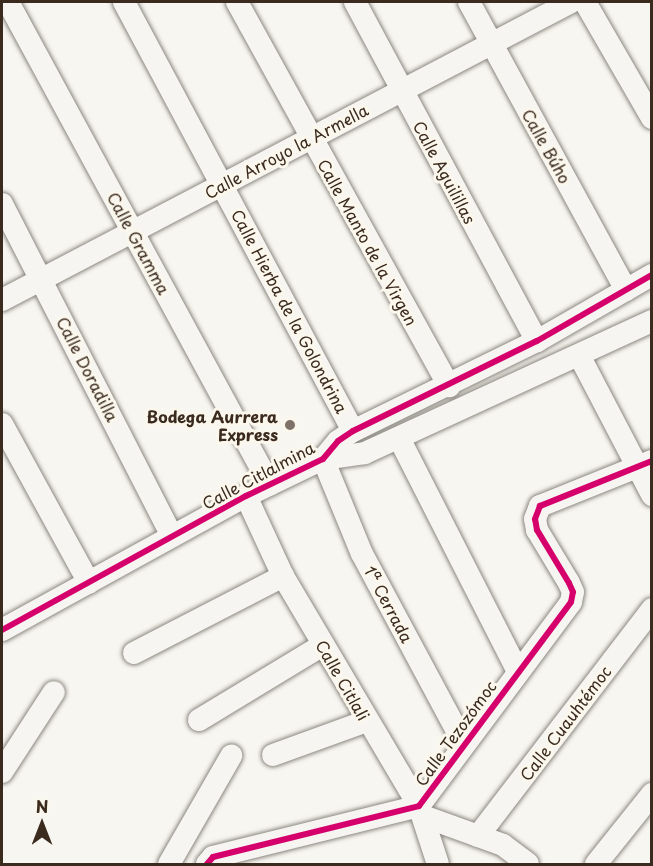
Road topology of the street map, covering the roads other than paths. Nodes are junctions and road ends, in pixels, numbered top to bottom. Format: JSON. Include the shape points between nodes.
{"nodes":[{"id":1,"x":8,"y":2,"type":"edge"},
{"id":2,"x":124,"y":2,"type":"edge"},
{"id":3,"x":237,"y":2,"type":"edge"},
{"id":4,"x":355,"y":2,"type":"edge"},
{"id":5,"x":469,"y":2,"type":"edge"},
{"id":6,"x":571,"y":2,"type":"edge"},
{"id":7,"x":585,"y":2,"type":"edge"},
{"id":8,"x":492,"y":45,"type":"junction"},
{"id":9,"x":401,"y":90,"type":"junction"},
{"id":10,"x":651,"y":118,"type":"edge"},
{"id":11,"x":310,"y":139,"type":"junction"},
{"id":12,"x":223,"y":185,"type":"junction"},
{"id":13,"x":2,"y":204,"type":"edge"},
{"id":14,"x":132,"y":230,"type":"junction"},
{"id":15,"x":651,"y":274,"type":"edge"},
{"id":16,"x":42,"y":278,"type":"junction"},
{"id":17,"x":626,"y":290,"type":"junction"},
{"id":18,"x":2,"y":300,"type":"edge"},
{"id":19,"x":651,"y":321,"type":"edge"},
{"id":20,"x":537,"y":341,"type":"junction"},
{"id":21,"x":580,"y":357,"type":"junction"},
{"id":22,"x":449,"y":386,"type":"junction"},
{"id":23,"x":2,"y":424,"type":"edge"},
{"id":24,"x":353,"y":431,"type":"junction"},
{"id":25,"x":399,"y":438,"type":"junction"},
{"id":26,"x":323,"y":459,"type":"junction"},
{"id":27,"x":645,"y":465,"type":"edge"},
{"id":28,"x":270,"y":485,"type":"junction"},
{"id":29,"x":651,"y":495,"type":"edge"},
{"id":30,"x":246,"y":496,"type":"junction"},
{"id":31,"x":172,"y":536,"type":"junction"},
{"id":32,"x":283,"y":576,"type":"junction"},
{"id":33,"x":89,"y":584,"type":"junction"},
{"id":34,"x":651,"y":609,"type":"edge"},
{"id":35,"x":2,"y":630,"type":"edge"},
{"id":36,"x":323,"y":645,"type":"junction"},
{"id":37,"x":134,"y":653,"type":"dead end"},
{"id":38,"x":517,"y":670,"type":"junction"},
{"id":39,"x":54,"y":692,"type":"dead end"},
{"id":40,"x":199,"y":720,"type":"dead end"},
{"id":41,"x":367,"y":721,"type":"junction"},
{"id":42,"x":464,"y":744,"type":"junction"},
{"id":43,"x":273,"y":755,"type":"dead end"},
{"id":44,"x":231,"y":756,"type":"dead end"},
{"id":45,"x":2,"y":772,"type":"edge"},
{"id":46,"x":651,"y":794,"type":"edge"},
{"id":47,"x":421,"y":811,"type":"junction"},
{"id":48,"x":478,"y":836,"type":"junction"},
{"id":49,"x":169,"y":864,"type":"edge"},
{"id":50,"x":207,"y":864,"type":"edge"},
{"id":51,"x":438,"y":864,"type":"edge"},
{"id":52,"x":528,"y":864,"type":"edge"},
{"id":53,"x":596,"y":864,"type":"edge"}],
"edges":[{"from":1,"to":14,"type":"street","name":"Calle Gramma"},
{"from":2,"to":12,"type":"street","name":"Calle Hierba de la Golondrina"},
{"from":3,"to":11,"type":"street","name":"Calle Manto de la Virgen"},
{"from":4,"to":9,"type":"street","name":"Calle Aguilillas"},
{"from":5,"to":8,"type":"street","name":"Calle Búho"},
{"from":6,"to":8,"type":"street","name":"Calle Arroyo la Armella"},
{"from":7,"to":10,"type":"street"},
{"from":8,"to":9,"type":"street","name":"Calle Arroyo la Armella"},
{"from":8,"to":17,"type":"street","name":"Calle Búho"},
{"from":9,"to":11,"type":"street","name":"Calle Arroyo la Armella"},
{"from":9,"to":20,"type":"street","name":"Calle Aguilillas"},
{"from":11,"to":12,"type":"street","name":"Calle Arroyo la Armella"},
{"from":11,"to":22,"type":"street","name":"Calle Manto de la Virgen"},
{"from":12,"to":14,"type":"street","name":"Calle Arroyo la Armella"},
{"from":12,"to":24,"type":"street","name":"Calle Hierba de la Golondrina"},
{"from":13,"to":16,"type":"street","name":"Calle Doradilla"},
{"from":14,"to":16,"type":"street","name":"Calle Arroyo la Armella"},
{"from":14,"to":28,"type":"street","name":"Calle Gramma"},
{"from":15,"to":17,"type":"street","name":"Calle Citlalmina"},
{"from":16,"to":18,"type":"street","name":"Calle Arroyo la Armella"},
{"from":16,"to":31,"type":"street","name":"Calle Doradilla"},
{"from":17,"to":20,"type":"street","name":"Calle Citlalmina"},
{"from":19,"to":21,"type":"street"},
{"from":20,"to":22,"type":"street","name":"Calle Citlalmina"},
{"from":21,"to":25,"type":"street"},
{"from":21,"to":27,"type":"street"},
{"from":22,"to":24,"type":"street","name":"Calle Citlalmina"},
{"from":23,"to":33,"type":"street"},
{"from":24,"to":26,"type":"street","name":"Calle Citlalmina"},
{"from":25,"to":26,"type":"street","via":[[365,453]]},
{"from":25,"to":38,"type":"street"},
{"from":26,"to":28,"type":"street","name":"Calle Citlalmina"},
{"from":26,"to":42,"type":"street","name":"1ª Cerrada","via":[[362,554]]},
{"from":27,"to":29,"type":"street"},
{"from":27,"to":38,"type":"street","name":"Calle Tezozómoc","via":[[540,507],[535,519],[537,530],[573,592],[571,602]]},
{"from":28,"to":30,"type":"street","name":"Calle Citlalmina"},
{"from":30,"to":31,"type":"street","name":"Calle Citlalmina"},
{"from":30,"to":32,"type":"street","name":"Calle Citlali"},
{"from":31,"to":33,"type":"street","name":"Calle Citlalmina"},
{"from":32,"to":36,"type":"street","name":"Calle Citlali"},
{"from":32,"to":37,"type":"street"},
{"from":33,"to":35,"type":"street","name":"Calle Citlalmina"},
{"from":34,"to":48,"type":"street","name":"Calle Cuauhtémoc"},
{"from":36,"to":40,"type":"street"},
{"from":36,"to":41,"type":"street","name":"Calle Citlali"},
{"from":38,"to":42,"type":"street","name":"Calle Tezozómoc"},
{"from":39,"to":45,"type":"street"},
{"from":41,"to":43,"type":"street"},
{"from":41,"to":47,"type":"street","name":"Calle Citlali"},
{"from":42,"to":47,"type":"street","name":"Calle Tezozómoc"},
{"from":44,"to":49,"type":"street"},
{"from":46,"to":53,"type":"street"},
{"from":47,"to":48,"type":"street"},
{"from":47,"to":50,"type":"street","name":"Calle Tezozómoc","via":[[213,857]]},
{"from":47,"to":51,"type":"street","name":"Calle Citlali"},
{"from":48,"to":52,"type":"street","via":[[503,845]]}]}
